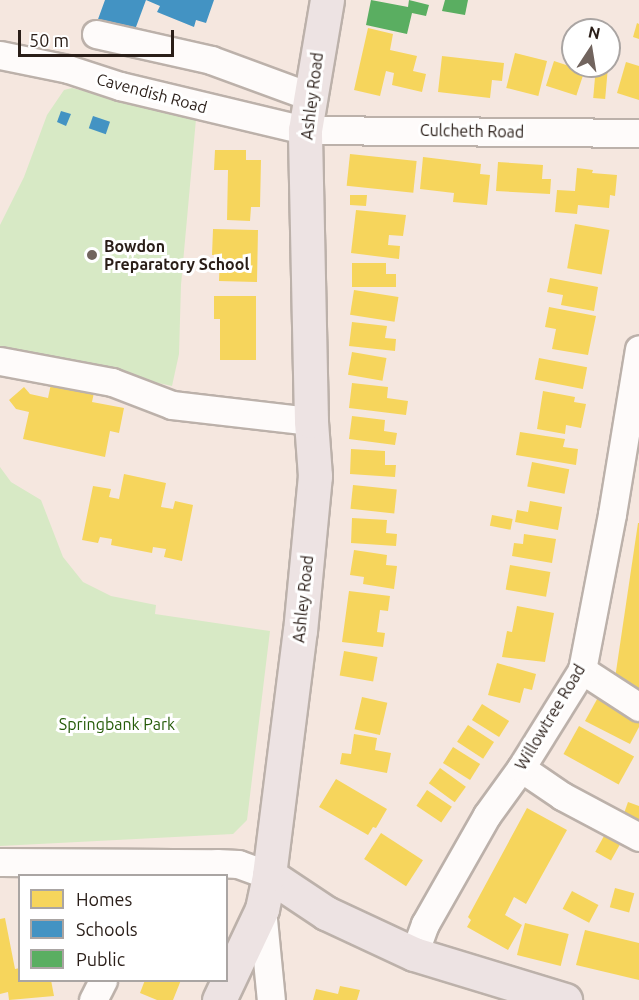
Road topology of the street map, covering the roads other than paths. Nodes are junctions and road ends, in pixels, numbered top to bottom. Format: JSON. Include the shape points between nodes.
{"nodes":[{"id":1,"x":327,"y":0,"type":"edge"},
{"id":2,"x":96,"y":34,"type":"dead end"},
{"id":3,"x":0,"y":55,"type":"edge"},
{"id":4,"x":309,"y":96,"type":"junction"},
{"id":5,"x":305,"y":130,"type":"junction"},
{"id":6,"x":639,"y":133,"type":"edge"},
{"id":7,"x":639,"y":349,"type":"edge"},
{"id":8,"x":0,"y":361,"type":"edge"},
{"id":9,"x":311,"y":422,"type":"junction"},
{"id":10,"x":629,"y":472,"type":"edge"},
{"id":11,"x":582,"y":670,"type":"junction"},
{"id":12,"x":639,"y":707,"type":"edge"},
{"id":13,"x":521,"y":768,"type":"junction"},
{"id":14,"x":639,"y":837,"type":"edge"},
{"id":15,"x":0,"y":862,"type":"edge"},
{"id":16,"x":110,"y":869,"type":"edge"},
{"id":17,"x":270,"y":875,"type":"junction"},
{"id":18,"x":262,"y":909,"type":"junction"},
{"id":19,"x":414,"y":954,"type":"junction"},
{"id":20,"x":228,"y":981,"type":"edge"},
{"id":21,"x":102,"y":982,"type":"edge"},
{"id":22,"x":228,"y":982,"type":"edge"},
{"id":23,"x":491,"y":990,"type":"edge"},
{"id":24,"x":93,"y":1000,"type":"edge"},
{"id":25,"x":219,"y":1000,"type":"edge"},
{"id":26,"x":271,"y":1000,"type":"edge"},
{"id":27,"x":565,"y":1000,"type":"edge"}],
"edges":[{"from":1,"to":4,"type":"main road","name":"Ashley Road"},
{"from":2,"to":4,"type":"street","via":[[211,60]]},
{"from":3,"to":5,"type":"street","name":"Cavendish Road"},
{"from":4,"to":5,"type":"main road","name":"Ashley Road"},
{"from":5,"to":6,"type":"street","name":"Culcheth Road"},
{"from":5,"to":9,"type":"main road","name":"Ashley Road"},
{"from":7,"to":10,"type":"street","name":"Willowtree Road"},
{"from":8,"to":9,"type":"street","via":[[112,382],[172,405]]},
{"from":9,"to":17,"type":"main road","name":"Ashley Road","via":[[315,476]]},
{"from":10,"to":11,"type":"street","name":"Willowtree Road"},
{"from":11,"to":12,"type":"street"},
{"from":11,"to":13,"type":"street","name":"Willowtree Road"},
{"from":13,"to":14,"type":"street","via":[[562,796]]},
{"from":13,"to":19,"type":"street","name":"Willowtree Road","via":[[487,815],[425,924]]},
{"from":15,"to":16,"type":"street"},
{"from":16,"to":17,"type":"street","via":[[227,863]]},
{"from":17,"to":18,"type":"main road","name":"Ashley Road"},
{"from":17,"to":19,"type":"main road","via":[[326,913]]},
{"from":18,"to":20,"type":"main road","name":"Ashley Road"},
{"from":18,"to":26,"type":"street"},
{"from":19,"to":23,"type":"main road"},
{"from":21,"to":24,"type":"street"},
{"from":22,"to":25,"type":"main road","name":"Ashley Road"},
{"from":23,"to":27,"type":"main road"}]}
